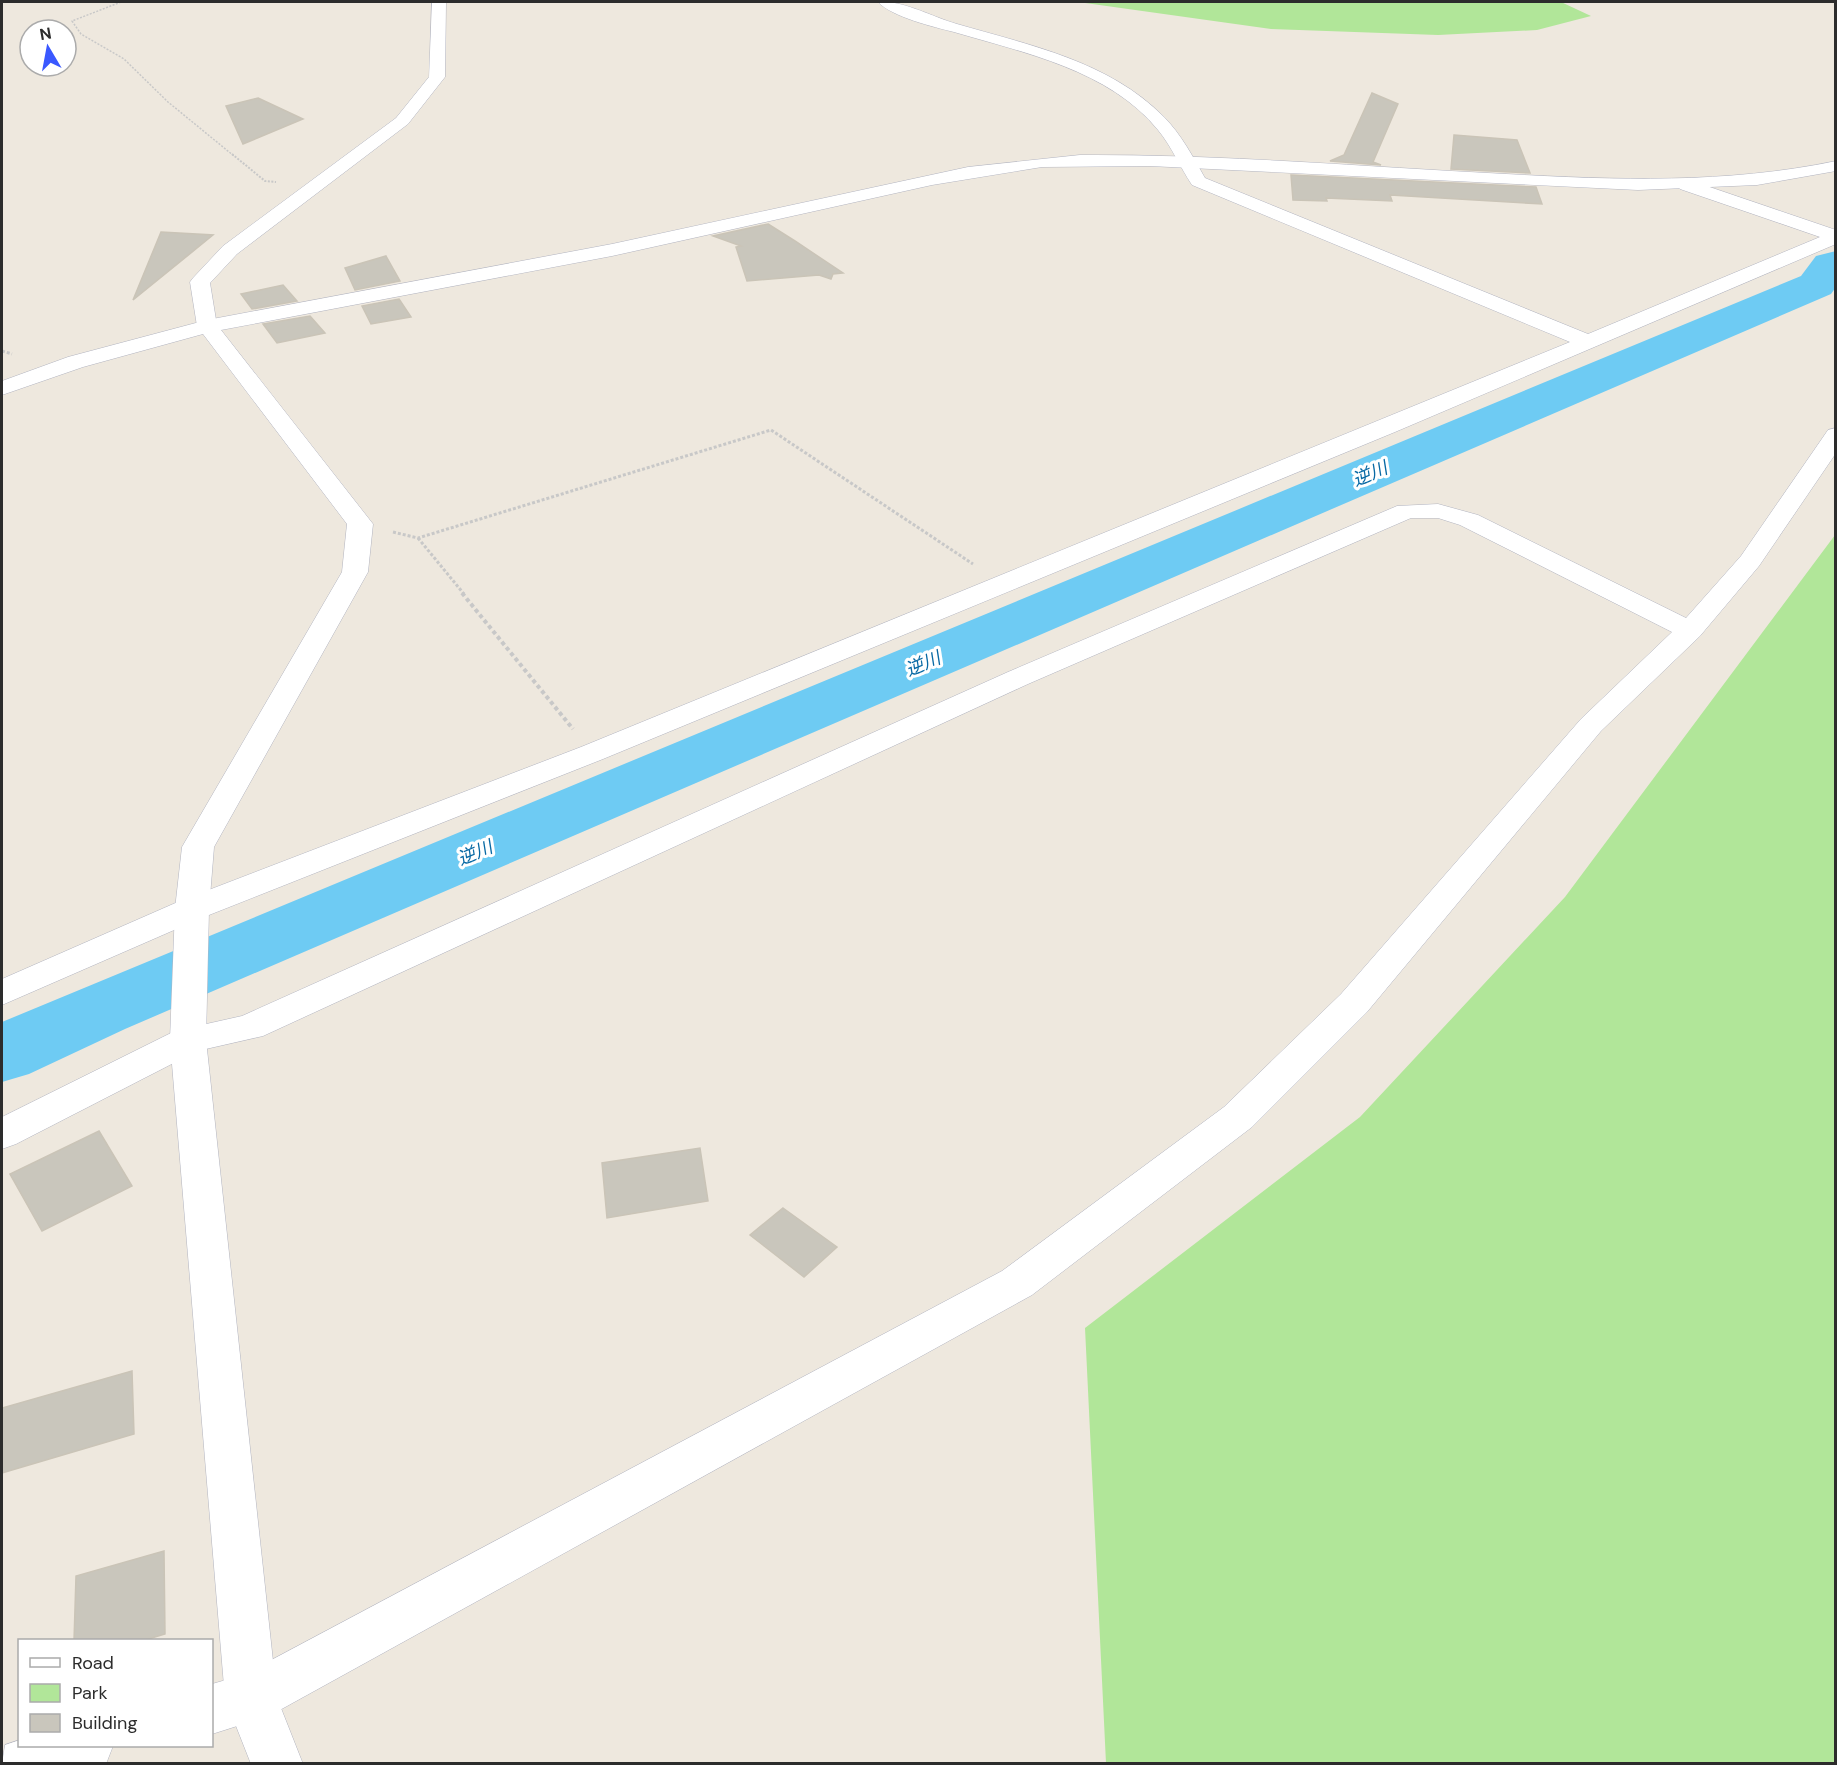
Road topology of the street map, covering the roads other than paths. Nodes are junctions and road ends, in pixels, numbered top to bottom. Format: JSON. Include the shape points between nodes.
{"nodes":[{"id":1,"x":439,"y":2,"type":"edge"},
{"id":2,"x":885,"y":2,"type":"edge"},
{"id":3,"x":1188,"y":162,"type":"junction"},
{"id":4,"x":1836,"y":166,"type":"edge"},
{"id":5,"x":1686,"y":185,"type":"junction"},
{"id":6,"x":1836,"y":237,"type":"edge"},
{"id":7,"x":207,"y":326,"type":"junction"},
{"id":8,"x":1589,"y":342,"type":"junction"},
{"id":9,"x":2,"y":388,"type":"edge"},
{"id":10,"x":1836,"y":435,"type":"edge"},
{"id":11,"x":1690,"y":630,"type":"junction"},
{"id":12,"x":192,"y":909,"type":"junction"},
{"id":13,"x":2,"y":993,"type":"edge"},
{"id":14,"x":188,"y":1040,"type":"junction"},
{"id":15,"x":2,"y":1134,"type":"edge"},
{"id":16,"x":231,"y":1704,"type":"edge"},
{"id":17,"x":84,"y":1747,"type":"edge"},
{"id":18,"x":24,"y":1764,"type":"edge"},
{"id":19,"x":277,"y":1764,"type":"edge"}],
"edges":[{"from":1,"to":7,"type":"street","via":[[437,77],[402,121],[230,250],[200,282]]},
{"from":2,"to":3,"type":"street","via":[[926,19],[1044,54],[1109,84],[1157,119]]},
{"from":3,"to":5,"type":"street","via":[[1609,185]]},
{"from":3,"to":7,"type":"street","via":[[1070,161],[951,173],[618,249]]},
{"from":3,"to":8,"type":"street","via":[[1198,181]]},
{"from":4,"to":5,"type":"street","via":[[1772,179]]},
{"from":5,"to":6,"type":"street"},
{"from":6,"to":8,"type":"street"},
{"from":7,"to":9,"type":"street","via":[[55,368]]},
{"from":7,"to":12,"type":"street","via":[[360,524],[355,572],[198,847]]},
{"from":8,"to":12,"type":"street","via":[[592,753]]},
{"from":10,"to":11,"type":"street","via":[[1750,561]]},
{"from":11,"to":14,"type":"street","via":[[1449,512],[1426,508],[1406,511],[1018,678],[250,1027]]},
{"from":11,"to":16,"type":"street","via":[[1591,725],[1354,1003],[1238,1117],[1017,1282]]},
{"from":12,"to":13,"type":"street"},
{"from":12,"to":14,"type":"street"},
{"from":14,"to":15,"type":"street"},
{"from":14,"to":16,"type":"street"},
{"from":16,"to":19,"type":"street"},
{"from":17,"to":18,"type":"street"}]}
